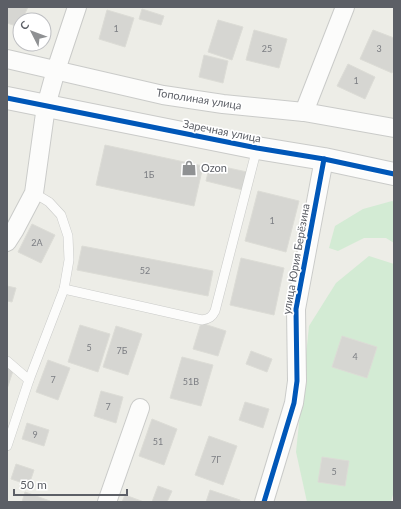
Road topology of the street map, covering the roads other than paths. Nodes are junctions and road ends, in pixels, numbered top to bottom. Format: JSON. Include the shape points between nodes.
{"nodes":[{"id":1,"x":77,"y":7,"type":"edge"},
{"id":2,"x":346,"y":7,"type":"edge"},
{"id":3,"x":7,"y":59,"type":"edge"},
{"id":4,"x":56,"y":70,"type":"junction"},
{"id":5,"x":7,"y":98,"type":"edge"},
{"id":6,"x":46,"y":106,"type":"junction"},
{"id":7,"x":304,"y":112,"type":"junction"},
{"id":8,"x":394,"y":128,"type":"edge"},
{"id":9,"x":257,"y":148,"type":"junction"},
{"id":10,"x":324,"y":159,"type":"junction"},
{"id":11,"x":394,"y":174,"type":"edge"},
{"id":12,"x":34,"y":193,"type":"junction"},
{"id":13,"x":7,"y":242,"type":"edge"},
{"id":14,"x":64,"y":288,"type":"junction"},
{"id":15,"x":7,"y":361,"type":"edge"},
{"id":16,"x":29,"y":380,"type":"junction"},
{"id":17,"x":140,"y":408,"type":"dead end"},
{"id":18,"x":7,"y":446,"type":"edge"},
{"id":19,"x":107,"y":502,"type":"edge"},
{"id":20,"x":264,"y":502,"type":"edge"}],
"edges":[{"from":1,"to":4,"type":"street"},
{"from":2,"to":7,"type":"street"},
{"from":3,"to":4,"type":"street","name":"Тополиная улица"},
{"from":4,"to":6,"type":"street"},
{"from":4,"to":7,"type":"street","name":"Тополиная улица","via":[[163,95]]},
{"from":5,"to":6,"type":"street","name":"Заречная улица"},
{"from":6,"to":9,"type":"street","name":"Заречная улица"},
{"from":6,"to":12,"type":"street"},
{"from":7,"to":8,"type":"street","name":"Тополиная улица"},
{"from":9,"to":10,"type":"street","name":"Заречная улица"},
{"from":9,"to":14,"type":"lane","via":[[213,316],[202,320]]},
{"from":10,"to":11,"type":"street","name":"Заречная улица"},
{"from":10,"to":20,"type":"street","name":"улица Юрия Берёзина","via":[[296,309],[297,381],[294,403]]},
{"from":12,"to":13,"type":"street"},
{"from":12,"to":14,"type":"lane","via":[[49,202],[61,215],[68,236],[69,260]]},
{"from":14,"to":16,"type":"lane"},
{"from":15,"to":16,"type":"lane"},
{"from":16,"to":18,"type":"lane"},
{"from":17,"to":19,"type":"street"}]}
